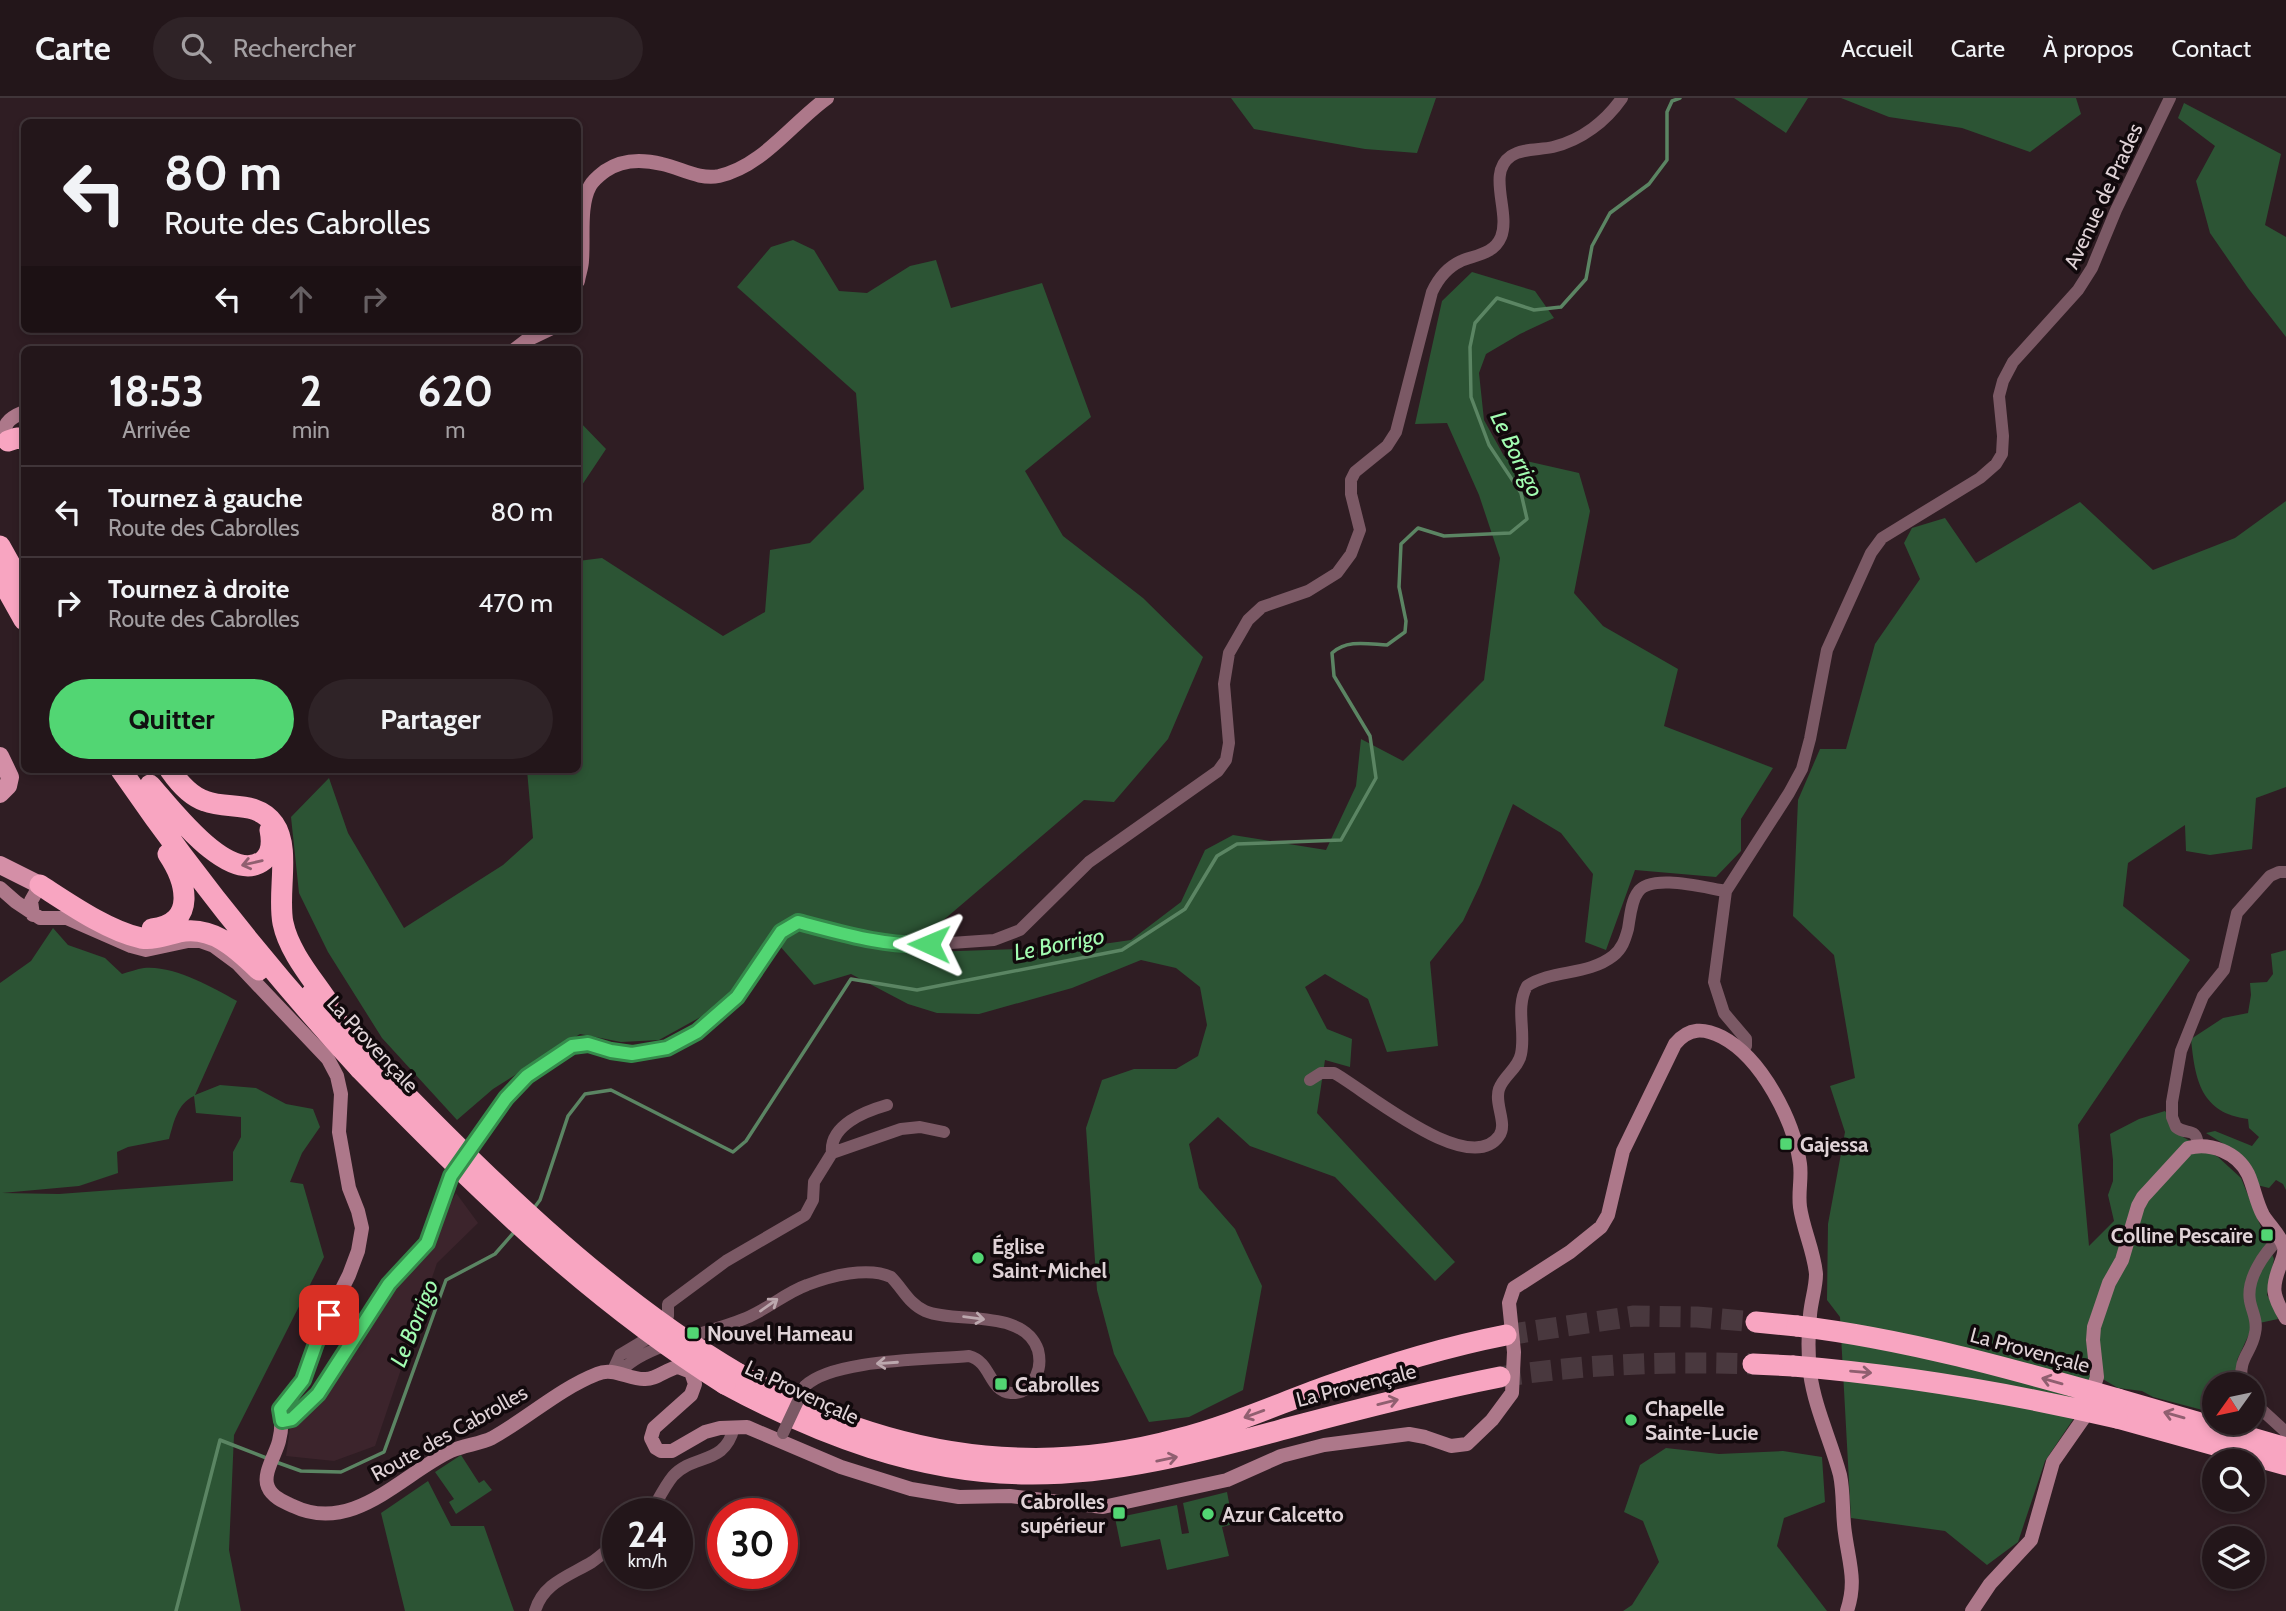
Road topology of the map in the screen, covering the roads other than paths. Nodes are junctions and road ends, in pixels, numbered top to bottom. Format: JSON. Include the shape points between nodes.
{"nodes":[{"id":1,"x":827,"y":98,"type":"edge"},
{"id":2,"x":1622,"y":98,"type":"edge"},
{"id":3,"x":2170,"y":98,"type":"edge"},
{"id":4,"x":581,"y":266,"type":"edge"},
{"id":5,"x":542,"y":333,"type":"edge"},
{"id":6,"x":519,"y":346,"type":"edge"},
{"id":7,"x":21,"y":414,"type":"edge"},
{"id":8,"x":11,"y":445,"type":"edge"},
{"id":9,"x":0,"y":546,"type":"edge"},
{"id":10,"x":11,"y":581,"type":"edge"},
{"id":11,"x":21,"y":611,"type":"edge"},
{"id":12,"x":0,"y":755,"type":"edge"},
{"id":13,"x":121,"y":773,"type":"edge"},
{"id":14,"x":121,"y":773,"type":"edge"},
{"id":15,"x":172,"y":773,"type":"edge"},
{"id":16,"x":144,"y":778,"type":"edge"},
{"id":17,"x":0,"y":794,"type":"edge"},
{"id":18,"x":257,"y":811,"type":"junction"},
{"id":19,"x":0,"y":865,"type":"edge"},
{"id":20,"x":2286,"y":872,"type":"edge"},
{"id":21,"x":31,"y":880,"type":"junction"},
{"id":22,"x":0,"y":888,"type":"edge"},
{"id":23,"x":1726,"y":891,"type":"junction"},
{"id":24,"x":16,"y":902,"type":"junction"},
{"id":25,"x":33,"y":915,"type":"junction"},
{"id":26,"x":344,"y":1040,"type":"junction"},
{"id":27,"x":1742,"y":1052,"type":"junction"},
{"id":28,"x":1310,"y":1080,"type":"dead end"},
{"id":29,"x":887,"y":1105,"type":"dead end"},
{"id":30,"x":944,"y":1132,"type":"dead end"},
{"id":31,"x":2199,"y":1145,"type":"junction"},
{"id":32,"x":832,"y":1153,"type":"junction"},
{"id":33,"x":2280,"y":1239,"type":"junction"},
{"id":34,"x":2286,"y":1318,"type":"edge"},
{"id":35,"x":1756,"y":1322,"type":"tunnel mouth"},
{"id":36,"x":1506,"y":1335,"type":"tunnel mouth"},
{"id":37,"x":1753,"y":1364,"type":"tunnel mouth"},
{"id":38,"x":2241,"y":1372,"type":"edge"},
{"id":39,"x":616,"y":1373,"type":"junction"},
{"id":40,"x":1500,"y":1377,"type":"tunnel mouth"},
{"id":41,"x":732,"y":1379,"type":"junction"},
{"id":42,"x":2118,"y":1408,"type":"junction"},
{"id":43,"x":2265,"y":1413,"type":"edge"},
{"id":44,"x":282,"y":1421,"type":"junction"},
{"id":45,"x":734,"y":1427,"type":"junction"},
{"id":46,"x":2286,"y":1432,"type":"edge"},
{"id":47,"x":782,"y":1437,"type":"junction"},
{"id":48,"x":2286,"y":1448,"type":"edge"},
{"id":49,"x":2263,"y":1449,"type":"joint"},
{"id":50,"x":2265,"y":1450,"type":"edge"},
{"id":51,"x":2286,"y":1465,"type":"edge"},
{"id":52,"x":660,"y":1498,"type":"edge"},
{"id":53,"x":602,"y":1554,"type":"edge"},
{"id":54,"x":535,"y":1611,"type":"edge"},
{"id":55,"x":1847,"y":1611,"type":"edge"},
{"id":56,"x":1972,"y":1611,"type":"edge"}],
"edges":[{"from":1,"to":4,"type":"street","via":[[759,156],[719,176],[700,176],[643,161],[628,161],[604,172],[589,187]]},
{"from":2,"to":44,"type":"street","via":[[1586,133],[1555,146],[1520,152],[1504,163],[1499,177],[1505,227],[1500,241],[1480,256],[1460,261],[1436,284],[1396,432],[1387,446],[1354,472],[1351,494],[1360,530],[1351,554],[1337,573],[1308,591],[1262,607],[1248,620],[1229,653],[1224,684],[1229,743],[1218,771],[1089,862],[1020,930],[994,940],[908,946],[798,922],[781,932],[737,997],[697,1032],[667,1048],[632,1054],[588,1044],[572,1046],[527,1076],[451,1176],[427,1243],[389,1284],[318,1394],[292,1419]]},
{"from":3,"to":23,"type":"street","name":"Avenue de Prades","via":[[2092,268],[2013,362],[2003,381],[2002,454],[1996,464],[1882,538],[1871,553],[1826,650],[1802,769]]},
{"from":5,"to":6,"type":"street"},
{"from":7,"to":8,"type":"street","via":[[3,427]]},
{"from":9,"to":10,"type":"highway"},
{"from":10,"to":11,"type":"highway"},
{"from":12,"to":17,"type":"main road","via":[[10,777]]},
{"from":13,"to":21,"type":"highway","via":[[181,877],[181,912],[164,926],[144,928]]},
{"from":14,"to":26,"type":"highway","name":"La Provençale","via":[[232,919]]},
{"from":15,"to":18,"type":"highway","via":[[202,800]]},
{"from":18,"to":16,"type":"highway","one_way":true,"via":[[271,831],[271,848],[261,862],[240,865],[211,849]]},
{"from":16,"to":26,"type":"highway","name":"La Provençale"},
{"from":18,"to":26,"type":"highway","via":[[272,821],[281,839],[281,903],[287,935]]},
{"from":19,"to":21,"type":"main road"},
{"from":20,"to":31,"type":"street","via":[[2270,876],[2237,913],[2224,970],[2203,996],[2181,1051],[2172,1117],[2176,1128],[2193,1133]]},
{"from":21,"to":24,"type":"street","via":[[16,891]]},
{"from":21,"to":25,"type":"street"},
{"from":21,"to":26,"type":"highway","via":[[131,935],[150,938],[199,932],[223,940]]},
{"from":22,"to":24,"type":"street"},
{"from":23,"to":27,"type":"street","name":"Avenue de Prades","via":[[1714,982],[1724,1013],[1746,1039]]},
{"from":23,"to":28,"type":"street","via":[[1672,883],[1645,885],[1636,893],[1620,950],[1595,966],[1548,976],[1527,986],[1521,1000],[1523,1047],[1497,1093],[1502,1130],[1490,1143],[1479,1147],[1437,1139],[1334,1073],[1321,1073]]},
{"from":24,"to":25,"type":"street"},
{"from":25,"to":44,"type":"street","name":"Route des Cabrolles","via":[[45,920],[67,918],[146,950],[188,941],[214,946],[237,963],[328,1059],[337,1076],[339,1132],[362,1228],[349,1275],[303,1380],[280,1409]]},
{"from":26,"to":41,"type":"highway","name":"La Provençale","bridge":true,"via":[[450,1159],[584,1282],[655,1338]]},
{"from":27,"to":47,"type":"street","name":"Route des Cabrolles","via":[[1731,1042],[1700,1030],[1682,1035],[1675,1044],[1623,1151],[1601,1227],[1514,1288],[1509,1303],[1512,1393],[1467,1444],[1451,1446],[1399,1434],[1324,1445],[1291,1452],[1227,1480],[1104,1507],[911,1489],[841,1467]]},
{"from":27,"to":55,"type":"street","name":"Route des Cabrolles","via":[[1759,1070],[1777,1102],[1799,1160],[1800,1204],[1816,1273],[1808,1331],[1811,1373],[1821,1421],[1840,1475],[1853,1581]]},
{"from":29,"to":32,"type":"street","via":[[853,1119],[839,1132]]},
{"from":30,"to":32,"type":"street","via":[[901,1129]]},
{"from":31,"to":33,"type":"street","via":[[2218,1149],[2240,1163],[2261,1211]]},
{"from":31,"to":56,"type":"street","via":[[2181,1154],[2138,1206],[2122,1261],[2094,1327],[2097,1377],[2084,1419],[2053,1462],[2031,1541],[1990,1584]]},
{"from":32,"to":39,"type":"street","via":[[814,1182],[813,1200],[805,1215],[702,1277],[668,1304],[668,1316],[645,1340],[620,1355]]},
{"from":33,"to":34,"type":"street","via":[[2284,1254],[2273,1290]]},
{"from":33,"to":38,"type":"street","via":[[2251,1281],[2256,1327]]},
{"from":42,"to":35,"type":"highway","name":"La Provençale","one_way":true,"bridge":true,"via":[[1934,1350],[1864,1335]]},
{"from":36,"to":41,"type":"highway","name":"La Provençale","one_way":true,"via":[[1399,1361],[1178,1439],[1050,1459],[963,1454],[892,1439]]},
{"from":37,"to":42,"type":"highway","name":"La Provençale","one_way":true,"bridge":true,"via":[[1917,1378]]},
{"from":39,"to":44,"type":"street","name":"Route des Cabrolles","via":[[600,1372],[572,1385],[488,1440],[452,1450],[348,1512],[324,1514],[296,1508],[268,1487]]},
{"from":39,"to":45,"type":"street","name":"Route des Cabrolles","via":[[650,1379],[678,1367],[694,1376],[691,1395],[653,1428],[651,1438],[661,1451],[672,1451],[705,1432]]},
{"from":39,"to":47,"type":"street","one_way":true,"bridge":true,"via":[[643,1354],[749,1317],[808,1284],[862,1273],[891,1277],[909,1300],[927,1312],[1017,1328],[1034,1342],[1039,1356],[1038,1373],[1021,1392],[1003,1391],[982,1362],[969,1356],[845,1367],[816,1376],[805,1386]]},
{"from":41,"to":40,"type":"highway","name":"La Provençale","one_way":true,"via":[[800,1423],[873,1450],[953,1468],[1027,1474],[1093,1471],[1168,1459]]},
{"from":42,"to":49,"type":"highway","name":"La Provençale"},
{"from":43,"to":46,"type":"street"},
{"from":45,"to":47,"type":"street","name":"Route des Cabrolles"},
{"from":45,"to":52,"type":"street","via":[[731,1439],[718,1454],[674,1476]]},
{"from":48,"to":49,"type":"highway","name":"La Provençale"},
{"from":50,"to":51,"type":"highway","name":"La Provençale"},
{"from":53,"to":54,"type":"street","via":[[558,1580],[544,1592]]}]}
